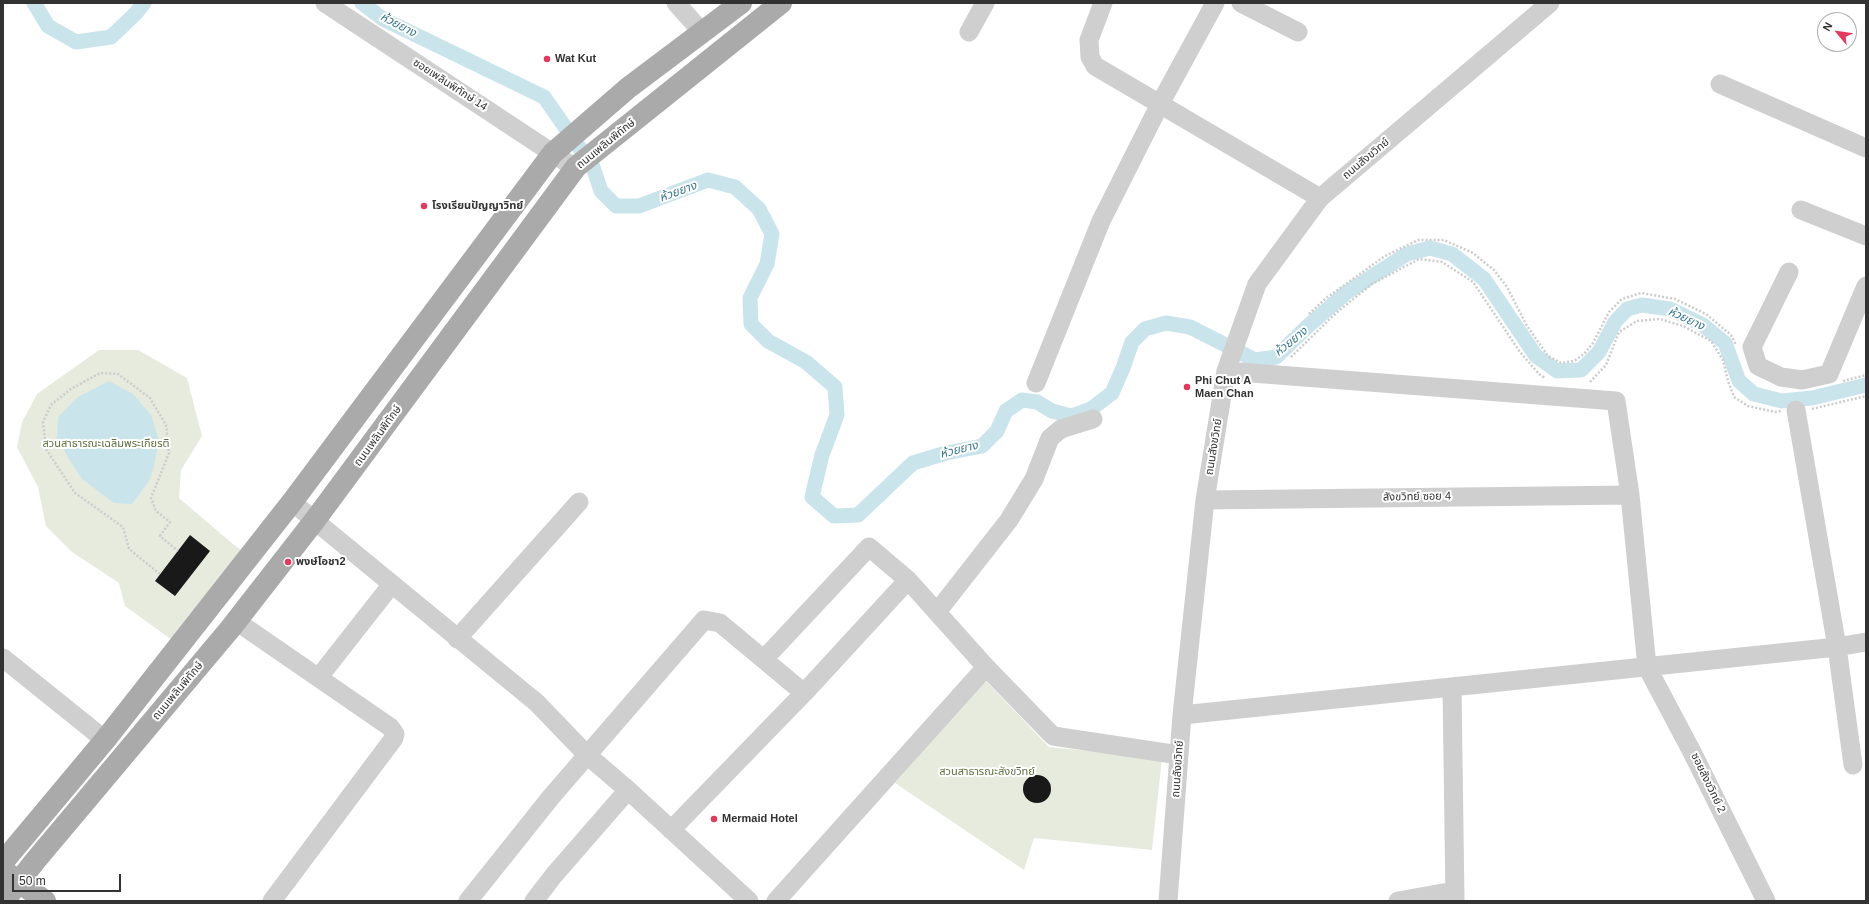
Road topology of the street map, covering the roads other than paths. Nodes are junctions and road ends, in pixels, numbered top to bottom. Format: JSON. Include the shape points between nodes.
{"nodes":[{"id":1,"x":325,"y":3,"type":"edge"},
{"id":2,"x":676,"y":3,"type":"edge"},
{"id":3,"x":741,"y":3,"type":"edge"},
{"id":4,"x":781,"y":3,"type":"edge"},
{"id":5,"x":985,"y":3,"type":"edge"},
{"id":6,"x":1103,"y":3,"type":"edge"},
{"id":7,"x":1215,"y":3,"type":"edge"},
{"id":8,"x":1240,"y":3,"type":"edge"},
{"id":9,"x":1550,"y":3,"type":"edge"},
{"id":10,"x":702,"y":32,"type":"junction"},
{"id":11,"x":969,"y":32,"type":"dead end"},
{"id":12,"x":1298,"y":32,"type":"dead end"},
{"id":13,"x":1720,"y":84,"type":"dead end"},
{"id":14,"x":1160,"y":104,"type":"junction"},
{"id":15,"x":1866,"y":148,"type":"edge"},
{"id":16,"x":554,"y":153,"type":"junction"},
{"id":17,"x":575,"y":168,"type":"junction"},
{"id":18,"x":1320,"y":198,"type":"junction"},
{"id":19,"x":1801,"y":210,"type":"dead end"},
{"id":20,"x":1866,"y":236,"type":"edge"},
{"id":21,"x":1789,"y":272,"type":"dead end"},
{"id":22,"x":1866,"y":286,"type":"edge"},
{"id":23,"x":1226,"y":371,"type":"junction"},
{"id":24,"x":1036,"y":384,"type":"dead end"},
{"id":25,"x":1796,"y":410,"type":"road end"},
{"id":26,"x":1093,"y":419,"type":"dead end"},
{"id":27,"x":1630,"y":495,"type":"junction"},
{"id":28,"x":1205,"y":500,"type":"junction"},
{"id":29,"x":292,"y":502,"type":"junction"},
{"id":30,"x":578,"y":502,"type":"dead end"},
{"id":31,"x":315,"y":520,"type":"junction"},
{"id":32,"x":908,"y":580,"type":"junction"},
{"id":33,"x":392,"y":584,"type":"junction"},
{"id":34,"x":936,"y":612,"type":"junction"},
{"id":35,"x":236,"y":621,"type":"junction"},
{"id":36,"x":457,"y":639,"type":"junction"},
{"id":37,"x":1866,"y":642,"type":"edge"},
{"id":38,"x":1837,"y":647,"type":"junction"},
{"id":39,"x":3,"y":658,"type":"edge"},
{"id":40,"x":764,"y":659,"type":"junction"},
{"id":41,"x":986,"y":667,"type":"junction"},
{"id":42,"x":1647,"y":667,"type":"junction"},
{"id":43,"x":319,"y":677,"type":"junction"},
{"id":44,"x":1452,"y":687,"type":"junction"},
{"id":45,"x":804,"y":693,"type":"junction"},
{"id":46,"x":1182,"y":715,"type":"junction"},
{"id":47,"x":105,"y":740,"type":"junction"},
{"id":48,"x":1179,"y":754,"type":"junction"},
{"id":49,"x":587,"y":755,"type":"junction"},
{"id":50,"x":1853,"y":765,"type":"dead end"},
{"id":51,"x":628,"y":790,"type":"junction"},
{"id":52,"x":671,"y":830,"type":"junction"},
{"id":53,"x":3,"y":862,"type":"edge"},
{"id":54,"x":11,"y":876,"type":"edge"},
{"id":55,"x":1454,"y":896,"type":"edge"},
{"id":56,"x":4,"y":901,"type":"edge"},
{"id":57,"x":45,"y":901,"type":"edge"},
{"id":58,"x":272,"y":901,"type":"edge"},
{"id":59,"x":468,"y":901,"type":"edge"},
{"id":60,"x":534,"y":901,"type":"edge"},
{"id":61,"x":749,"y":901,"type":"edge"},
{"id":62,"x":776,"y":901,"type":"edge"},
{"id":63,"x":1168,"y":901,"type":"edge"},
{"id":64,"x":1398,"y":901,"type":"edge"},
{"id":65,"x":1766,"y":901,"type":"edge"}],
"edges":[{"from":1,"to":16,"type":"street","name":"ซอยเพลินพิทักษ์ 14"},
{"from":2,"to":10,"type":"street"},
{"from":3,"to":10,"type":"main road"},
{"from":4,"to":17,"type":"main road","name":"ถนนเพลินพิทักษ์"},
{"from":5,"to":11,"type":"street"},
{"from":6,"to":14,"type":"street","via":[[1089,40],[1090,57],[1095,66]]},
{"from":7,"to":14,"type":"street"},
{"from":8,"to":12,"type":"street"},
{"from":9,"to":18,"type":"street","name":"ถนนสังขวิทย์"},
{"from":10,"to":16,"type":"main road","via":[[628,88]]},
{"from":13,"to":15,"type":"street"},
{"from":14,"to":18,"type":"street"},
{"from":14,"to":24,"type":"street","via":[[1101,221]]},
{"from":16,"to":17,"type":"street","name":"ซอยเพลินพิทักษ์ 14"},
{"from":16,"to":29,"type":"main road"},
{"from":17,"to":31,"type":"main road","name":"ถนนเพลินพิทักษ์"},
{"from":18,"to":23,"type":"street","name":"ถนนสังขวิทย์","via":[[1257,284]]},
{"from":19,"to":20,"type":"street"},
{"from":21,"to":22,"type":"street","via":[[1752,347],[1758,366],[1782,377],[1802,380],[1829,374]]},
{"from":23,"to":27,"type":"street","via":[[1616,401]]},
{"from":23,"to":28,"type":"street","name":"ถนนสังขวิทย์"},
{"from":25,"to":38,"type":"street"},
{"from":26,"to":34,"type":"street","via":[[1061,429],[1050,438],[1034,479],[1009,520]]},
{"from":27,"to":28,"type":"street","name":"สังขวิทย์ ซอย 4"},
{"from":27,"to":42,"type":"street"},
{"from":28,"to":46,"type":"street","name":"ถนนสังขวิทย์"},
{"from":29,"to":31,"type":"street"},
{"from":29,"to":47,"type":"main road"},
{"from":30,"to":36,"type":"street"},
{"from":31,"to":33,"type":"street"},
{"from":31,"to":35,"type":"main road","name":"ถนนเพลินพิทักษ์"},
{"from":32,"to":34,"type":"street"},
{"from":32,"to":40,"type":"street","via":[[869,547]]},
{"from":32,"to":45,"type":"street"},
{"from":33,"to":36,"type":"street"},
{"from":33,"to":43,"type":"street"},
{"from":34,"to":41,"type":"street"},
{"from":35,"to":43,"type":"street"},
{"from":35,"to":54,"type":"main road","name":"ถนนเพลินพิทักษ์"},
{"from":36,"to":49,"type":"street","via":[[537,704]]},
{"from":37,"to":38,"type":"street"},
{"from":38,"to":42,"type":"street"},
{"from":38,"to":50,"type":"street"},
{"from":39,"to":47,"type":"street"},
{"from":40,"to":45,"type":"street"},
{"from":40,"to":49,"type":"street","via":[[720,623],[704,620]]},
{"from":41,"to":48,"type":"street","via":[[1053,736]]},
{"from":41,"to":62,"type":"street"},
{"from":42,"to":44,"type":"street"},
{"from":42,"to":65,"type":"street","name":"ซอยสังขวิทย์ 2"},
{"from":43,"to":58,"type":"street","via":[[390,726],[395,734]]},
{"from":44,"to":46,"type":"street"},
{"from":44,"to":55,"type":"street"},
{"from":45,"to":52,"type":"street"},
{"from":46,"to":48,"type":"street","name":"ถนนสังขวิทย์"},
{"from":47,"to":53,"type":"main road"},
{"from":48,"to":63,"type":"street","name":"ถนนสังขวิทย์"},
{"from":49,"to":51,"type":"street"},
{"from":49,"to":59,"type":"street"},
{"from":51,"to":52,"type":"street"},
{"from":51,"to":60,"type":"street"},
{"from":52,"to":61,"type":"street"},
{"from":54,"to":56,"type":"main road","name":"ถนนเพลินพิทักษ์"},
{"from":54,"to":57,"type":"main road"},
{"from":55,"to":64,"type":"street"}]}
